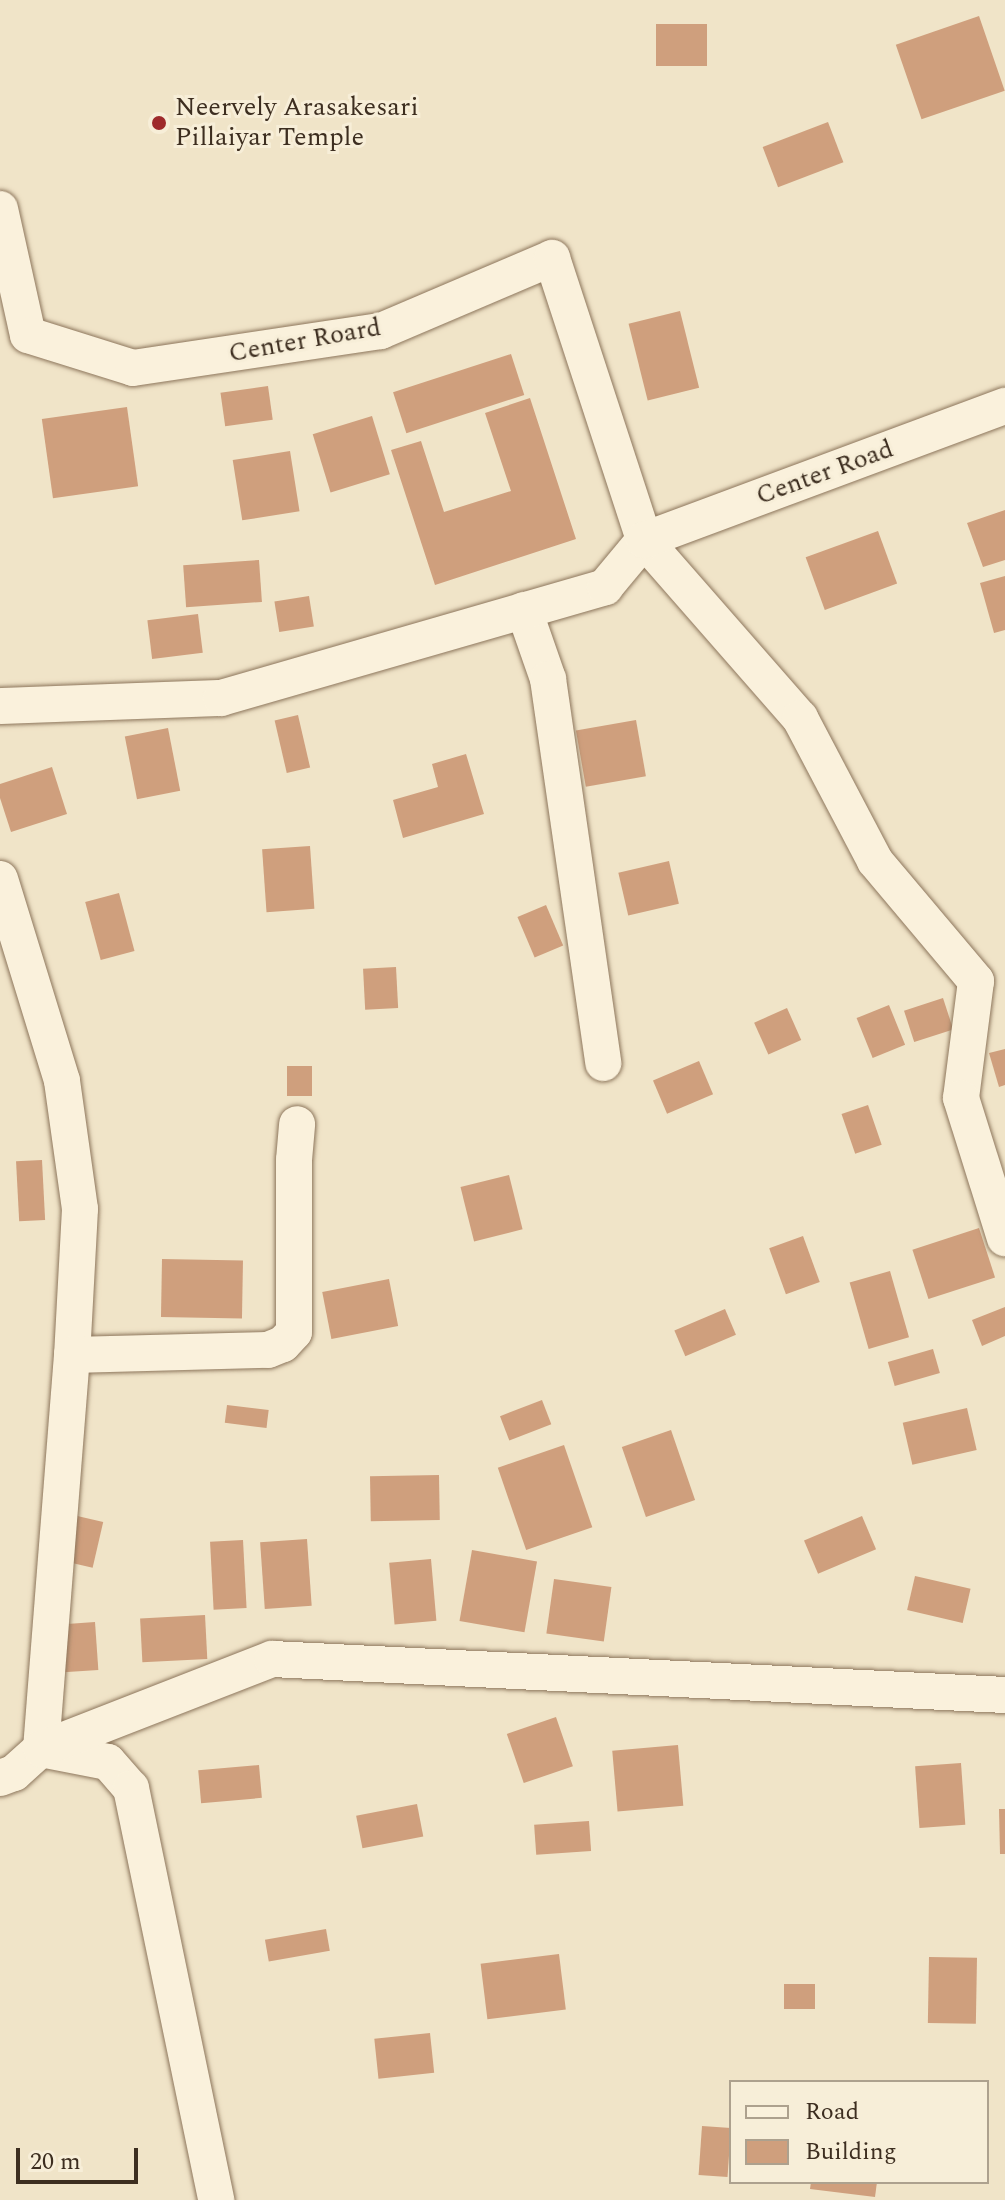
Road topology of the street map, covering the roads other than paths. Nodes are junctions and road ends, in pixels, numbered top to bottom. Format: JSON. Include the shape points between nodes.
{"nodes":[{"id":1,"x":0,"y":209,"type":"edge"},
{"id":2,"x":1005,"y":406,"type":"edge"},
{"id":3,"x":644,"y":540,"type":"junction"},
{"id":4,"x":524,"y":610,"type":"junction"},
{"id":5,"x":0,"y":706,"type":"edge"},
{"id":6,"x":0,"y":879,"type":"edge"},
{"id":7,"x":603,"y":1063,"type":"dead end"},
{"id":8,"x":297,"y":1124,"type":"dead end"},
{"id":9,"x":1005,"y":1238,"type":"edge"},
{"id":10,"x":72,"y":1355,"type":"junction"},
{"id":11,"x":1005,"y":1695,"type":"edge"},
{"id":12,"x":41,"y":1749,"type":"junction"},
{"id":13,"x":0,"y":1778,"type":"edge"},
{"id":14,"x":216,"y":2200,"type":"edge"}],
"edges":[{"from":1,"to":3,"type":"street","name":"Center Roard","via":[[28,335],[133,368],[381,331],[552,258]]},
{"from":2,"to":3,"type":"street","name":"Center Road"},
{"from":3,"to":4,"type":"street","via":[[605,587]]},
{"from":3,"to":9,"type":"street","via":[[800,718],[875,861],[976,981],[961,1098]]},
{"from":4,"to":5,"type":"street","via":[[221,698]]},
{"from":4,"to":7,"type":"street","via":[[548,679]]},
{"from":6,"to":10,"type":"street","via":[[62,1081],[80,1209]]},
{"from":8,"to":10,"type":"street","via":[[294,1332],[283,1344],[268,1350]]},
{"from":10,"to":12,"type":"street"},
{"from":11,"to":12,"type":"street","via":[[272,1659]]},
{"from":12,"to":13,"type":"street","via":[[14,1773]]},
{"from":12,"to":14,"type":"street","via":[[108,1762],[131,1788]]}]}
